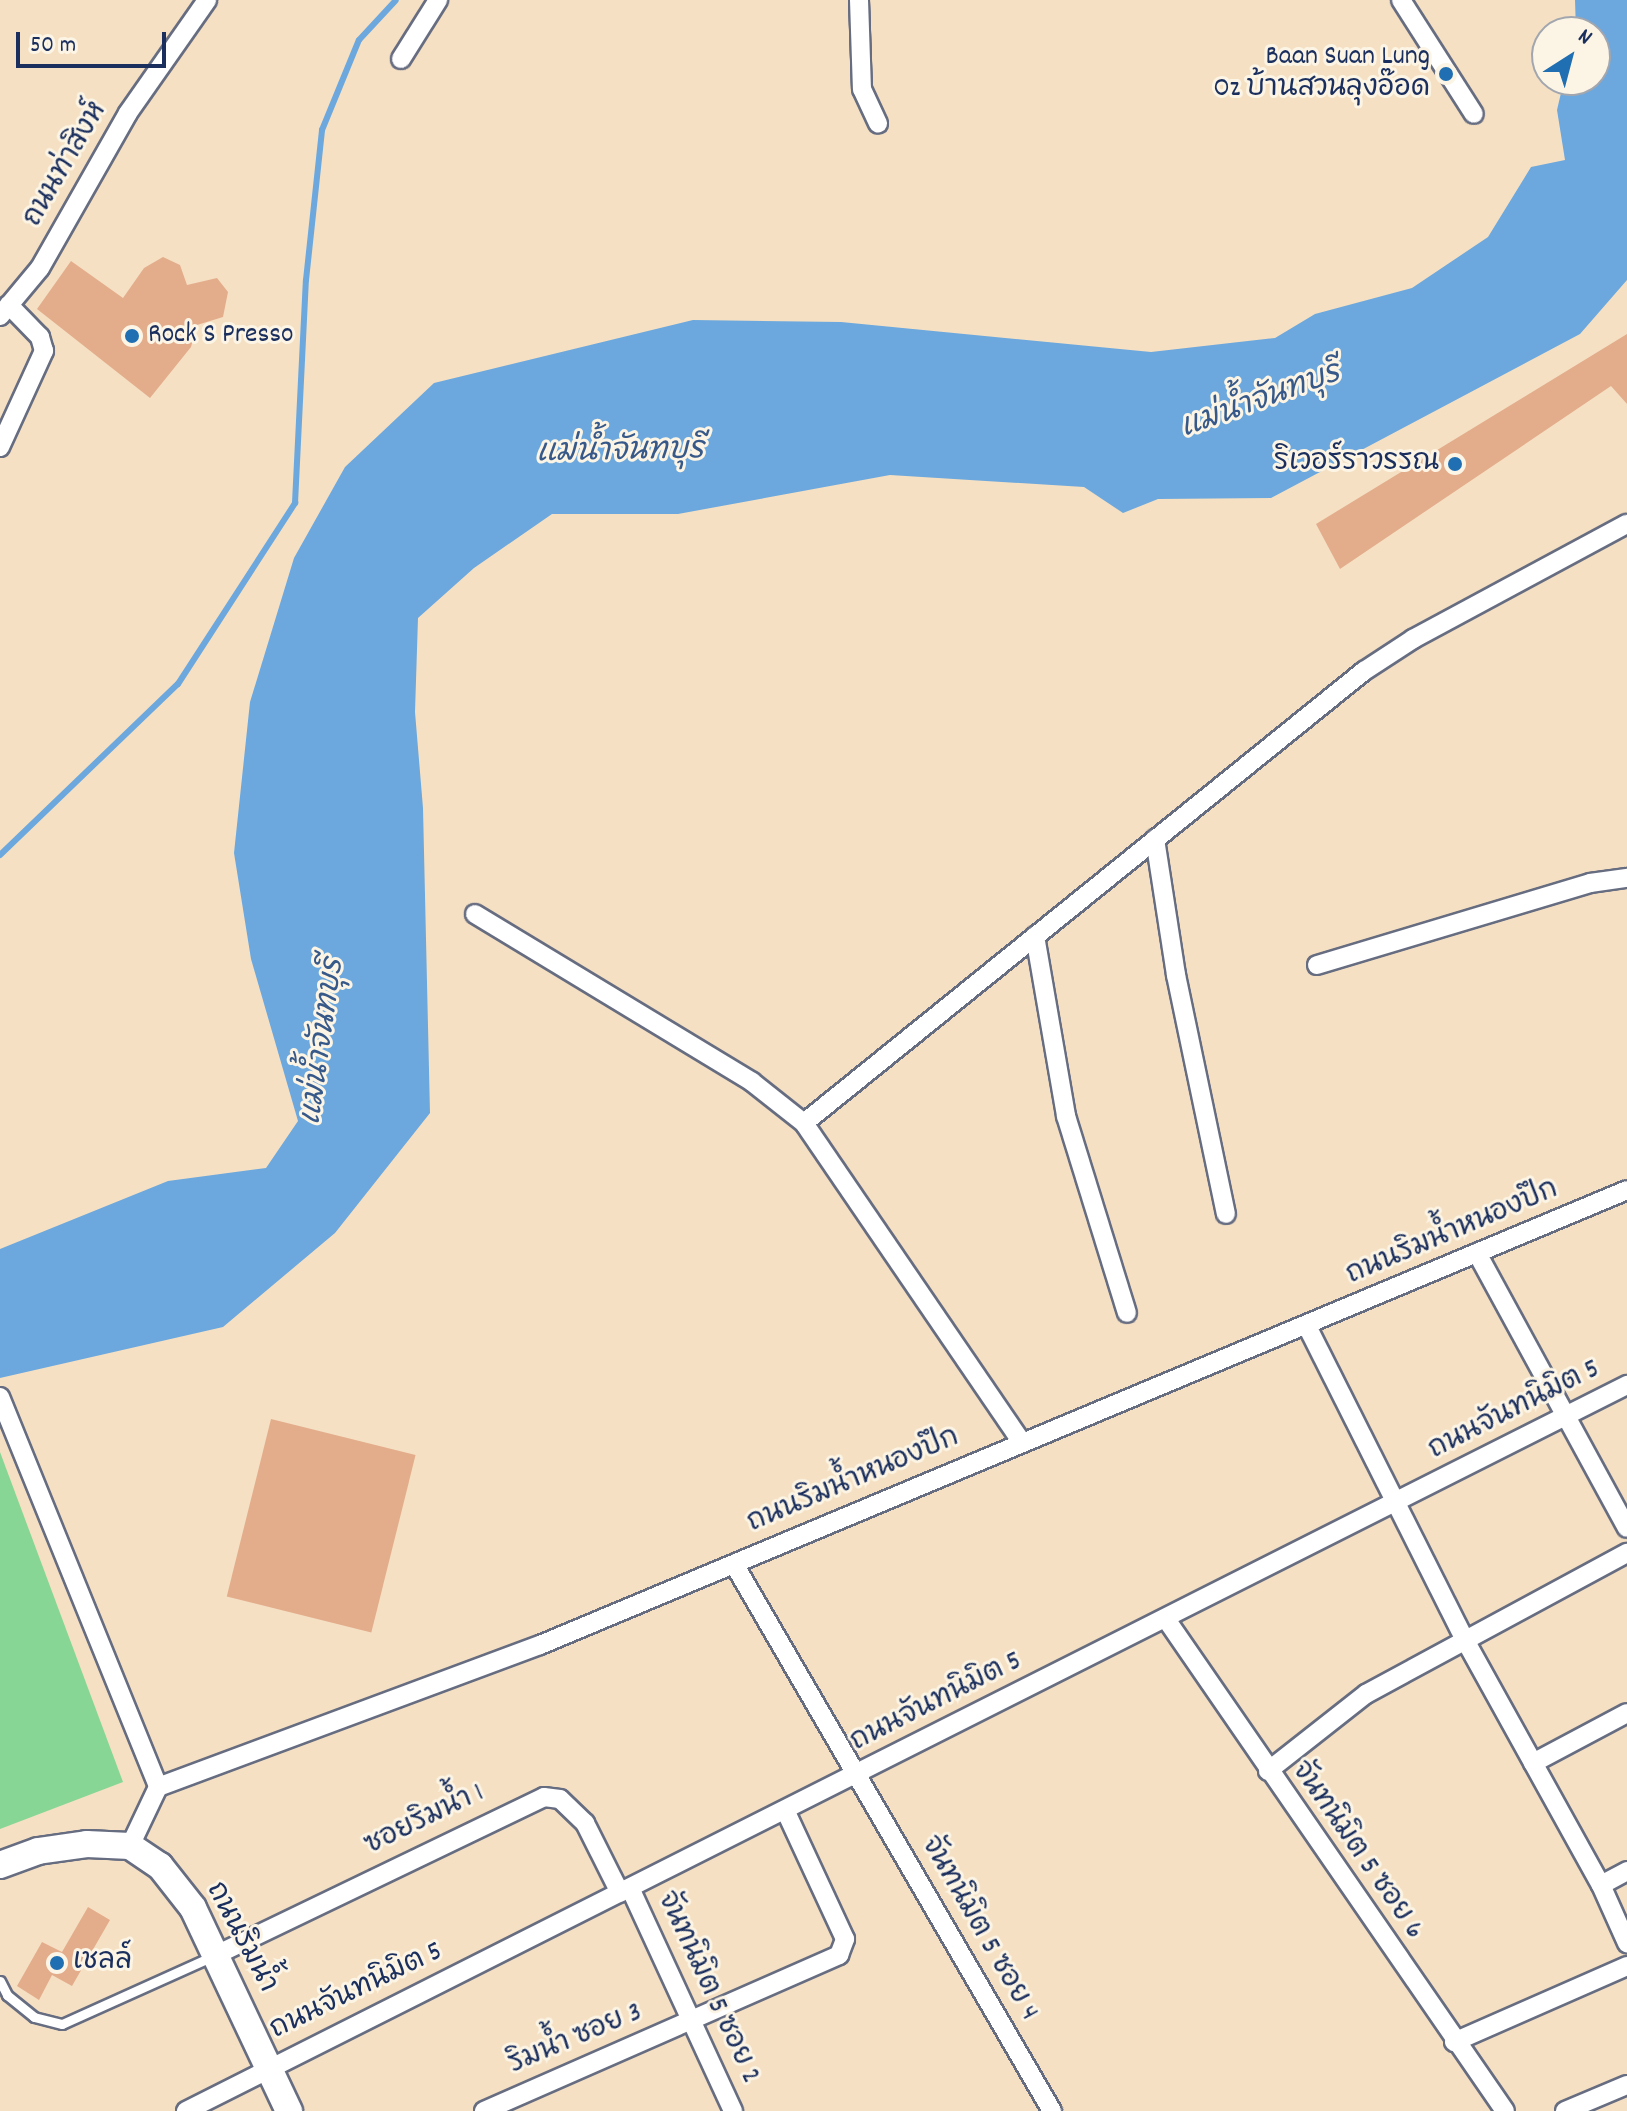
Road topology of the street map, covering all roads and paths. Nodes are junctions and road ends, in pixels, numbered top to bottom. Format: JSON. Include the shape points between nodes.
{"nodes":[{"id":1,"x":207,"y":0,"type":"edge"},
{"id":2,"x":438,"y":0,"type":"edge"},
{"id":3,"x":859,"y":0,"type":"edge"},
{"id":4,"x":1401,"y":0,"type":"edge"},
{"id":5,"x":401,"y":59,"type":"dead end"},
{"id":6,"x":1474,"y":114,"type":"dead end"},
{"id":7,"x":878,"y":123,"type":"dead end"},
{"id":8,"x":4,"y":310,"type":"edge"},
{"id":9,"x":0,"y":447,"type":"edge"},
{"id":10,"x":1627,"y":524,"type":"edge"},
{"id":11,"x":1155,"y":839,"type":"junction"},
{"id":12,"x":1627,"y":878,"type":"edge"},
{"id":13,"x":475,"y":914,"type":"dead end"},
{"id":14,"x":1035,"y":936,"type":"junction"},
{"id":15,"x":1317,"y":965,"type":"dead end"},
{"id":16,"x":804,"y":1123,"type":"junction"},
{"id":17,"x":1627,"y":1190,"type":"edge"},
{"id":18,"x":1226,"y":1214,"type":"dead end"},
{"id":19,"x":1477,"y":1253,"type":"junction"},
{"id":20,"x":1127,"y":1313,"type":"dead end"},
{"id":21,"x":1307,"y":1326,"type":"junction"},
{"id":22,"x":1627,"y":1385,"type":"edge"},
{"id":23,"x":0,"y":1397,"type":"edge"},
{"id":24,"x":1566,"y":1416,"type":"junction"},
{"id":25,"x":1020,"y":1440,"type":"junction"},
{"id":26,"x":1395,"y":1504,"type":"junction"},
{"id":27,"x":1627,"y":1528,"type":"edge"},
{"id":28,"x":1627,"y":1553,"type":"edge"},
{"id":29,"x":734,"y":1564,"type":"junction"},
{"id":30,"x":1166,"y":1619,"type":"junction"},
{"id":31,"x":1465,"y":1640,"type":"junction"},
{"id":32,"x":1627,"y":1713,"type":"edge"},
{"id":33,"x":1533,"y":1763,"type":"junction"},
{"id":34,"x":1268,"y":1771,"type":"junction"},
{"id":35,"x":856,"y":1774,"type":"junction"},
{"id":36,"x":158,"y":1787,"type":"junction"},
{"id":37,"x":785,"y":1810,"type":"junction"},
{"id":38,"x":130,"y":1846,"type":"junction"},
{"id":39,"x":0,"y":1865,"type":"edge"},
{"id":40,"x":1627,"y":1871,"type":"edge"},
{"id":41,"x":1601,"y":1885,"type":"junction"},
{"id":42,"x":625,"y":1890,"type":"junction"},
{"id":43,"x":1627,"y":1943,"type":"edge"},
{"id":44,"x":216,"y":1955,"type":"junction"},
{"id":45,"x":1627,"y":1966,"type":"edge"},
{"id":46,"x":0,"y":1981,"type":"edge"},
{"id":47,"x":690,"y":2022,"type":"junction"},
{"id":48,"x":1454,"y":2042,"type":"junction"},
{"id":49,"x":270,"y":2066,"type":"junction"},
{"id":50,"x":1627,"y":2085,"type":"edge"},
{"id":51,"x":519,"y":2103,"type":"edge"},
{"id":52,"x":186,"y":2111,"type":"edge"},
{"id":53,"x":289,"y":2111,"type":"edge"},
{"id":54,"x":484,"y":2111,"type":"edge"},
{"id":55,"x":733,"y":2111,"type":"edge"},
{"id":56,"x":1052,"y":2111,"type":"edge"},
{"id":57,"x":1505,"y":2111,"type":"edge"},
{"id":58,"x":1565,"y":2111,"type":"edge"}],
"edges":[{"from":1,"to":8,"type":"street","name":"ถนนท่าสิงห์","via":[[128,113],[40,268]]},
{"from":2,"to":5,"type":"street"},
{"from":3,"to":7,"type":"street","via":[[862,89]]},
{"from":4,"to":6,"type":"street"},
{"from":8,"to":9,"type":"street","via":[[40,337],[44,351]]},
{"from":10,"to":11,"type":"street","via":[[1387,655]]},
{"from":11,"to":14,"type":"street"},
{"from":11,"to":18,"type":"street","via":[[1176,975]]},
{"from":12,"to":15,"type":"street","via":[[1590,883]]},
{"from":13,"to":16,"type":"street","via":[[752,1082]]},
{"from":14,"to":16,"type":"street"},
{"from":14,"to":20,"type":"street","via":[[1066,1116]]},
{"from":16,"to":25,"type":"street"},
{"from":17,"to":19,"type":"street","name":"ถนนริมน้ำหนองปึก"},
{"from":19,"to":21,"type":"street","name":"ถนนริมน้ำหนองปึก"},
{"from":19,"to":24,"type":"street"},
{"from":21,"to":25,"type":"street","name":"ถนนริมน้ำหนองปึก"},
{"from":21,"to":26,"type":"street"},
{"from":22,"to":24,"type":"street","name":"ถนนจันทนิมิต 5"},
{"from":23,"to":36,"type":"street"},
{"from":24,"to":26,"type":"street","name":"ถนนจันทนิมิต 5"},
{"from":24,"to":27,"type":"street"},
{"from":25,"to":29,"type":"street","name":"ถนนริมน้ำหนองปึก"},
{"from":26,"to":30,"type":"street","name":"ถนนจันทนิมิต 5"},
{"from":26,"to":31,"type":"street"},
{"from":28,"to":31,"type":"street"},
{"from":29,"to":35,"type":"street","name":"จันทนิมิต 5 ซอย 4"},
{"from":29,"to":36,"type":"street","name":"ถนนริมน้ำหนองปึก","via":[[540,1645]]},
{"from":30,"to":34,"type":"street","name":"จันทนิมิต 5 ซอย 6"},
{"from":30,"to":35,"type":"street","name":"ถนนจันทนิมิต 5"},
{"from":31,"to":33,"type":"street"},
{"from":31,"to":34,"type":"street","via":[[1366,1694]]},
{"from":32,"to":33,"type":"street"},
{"from":33,"to":41,"type":"street"},
{"from":34,"to":48,"type":"street","name":"จันทนิมิต 5 ซอย 6"},
{"from":35,"to":37,"type":"street","name":"ถนนจันทนิมิต 5"},
{"from":35,"to":56,"type":"street","name":"จันทนิมิต 5 ซอย 4"},
{"from":36,"to":38,"type":"street"},
{"from":37,"to":42,"type":"street","name":"ถนนจันทนิมิต 5"},
{"from":37,"to":47,"type":"street","name":"ริมน้ำ ซอย 3","via":[[845,1939],[844,1948]]},
{"from":38,"to":39,"type":"main road","via":[[87,1844],[38,1851]]},
{"from":38,"to":44,"type":"main road","name":"ถนนริมน้ำ","via":[[160,1866],[177,1887]]},
{"from":40,"to":41,"type":"street"},
{"from":41,"to":43,"type":"street"},
{"from":42,"to":44,"type":"street","name":"ซอยริมน้ำ 1","via":[[585,1823],[560,1799],[544,1797]]},
{"from":42,"to":47,"type":"street","name":"จันทนิมิต 5 ซอย 2"},
{"from":42,"to":49,"type":"street","name":"ถนนจันทนิมิต 5"},
{"from":44,"to":46,"type":"lane","via":[[62,2024],[34,2017],[7,1995]]},
{"from":44,"to":49,"type":"main road","name":"ถนนริมน้ำ"},
{"from":45,"to":48,"type":"street"},
{"from":47,"to":51,"type":"street","name":"ริมน้ำ ซอย 3"},
{"from":47,"to":55,"type":"street","name":"จันทนิมิต 5 ซอย 2"},
{"from":48,"to":57,"type":"street","name":"จันทนิมิต 5 ซอย 6"},
{"from":49,"to":52,"type":"street","name":"ถนนจันทนิมิต 5"},
{"from":49,"to":53,"type":"main road","name":"ถนนริมน้ำ"},
{"from":50,"to":58,"type":"street"},
{"from":51,"to":54,"type":"street","name":"ริมน้ำ ซอย 3"}]}
